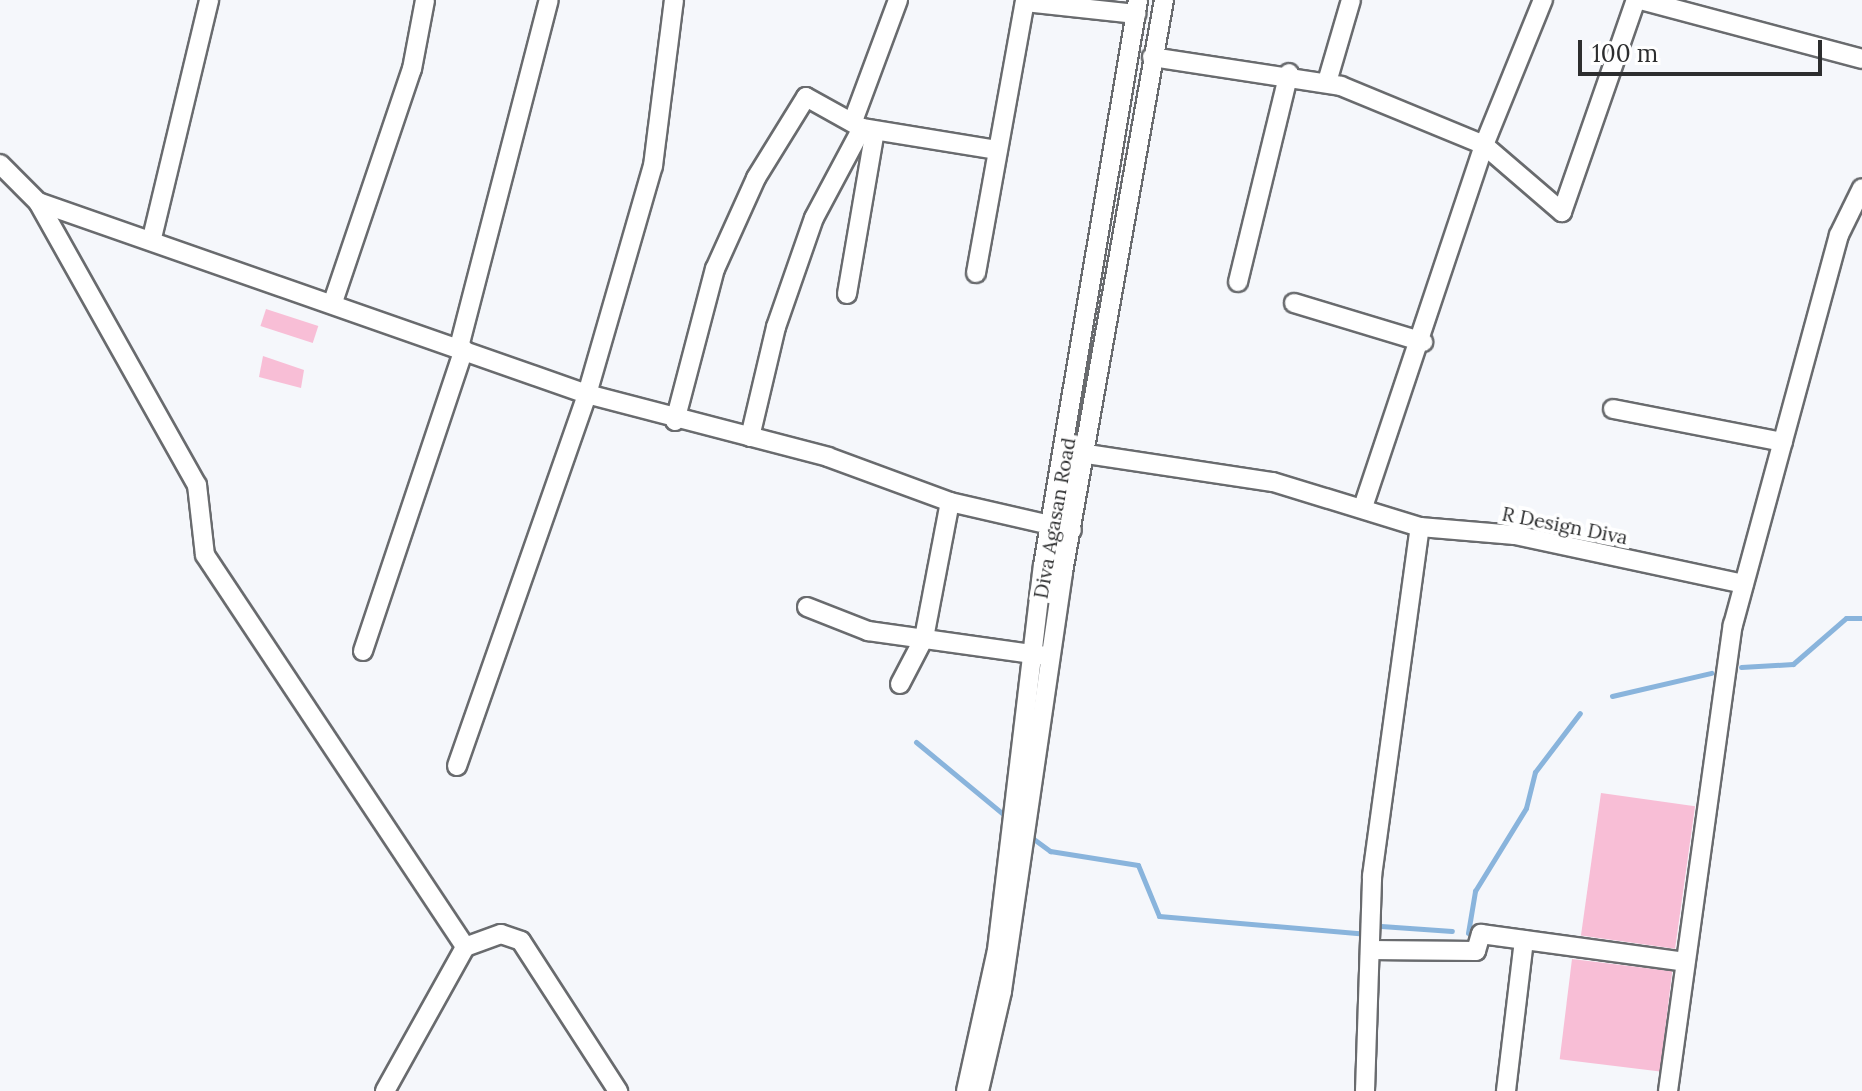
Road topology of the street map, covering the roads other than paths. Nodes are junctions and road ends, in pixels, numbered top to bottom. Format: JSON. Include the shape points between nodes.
{"nodes":[{"id":1,"x":209,"y":0,"type":"edge"},
{"id":2,"x":425,"y":0,"type":"edge"},
{"id":3,"x":549,"y":0,"type":"edge"},
{"id":4,"x":674,"y":0,"type":"edge"},
{"id":5,"x":898,"y":0,"type":"edge"},
{"id":6,"x":1164,"y":0,"type":"edge"},
{"id":7,"x":1351,"y":0,"type":"edge"},
{"id":8,"x":1543,"y":0,"type":"edge"},
{"id":9,"x":1639,"y":0,"type":"edge"},
{"id":10,"x":1025,"y":1,"type":"edge"},
{"id":11,"x":1137,"y":7,"type":"edge"},
{"id":12,"x":1152,"y":57,"type":"junction"},
{"id":13,"x":1862,"y":59,"type":"edge"},
{"id":14,"x":1289,"y":73,"type":"junction"},
{"id":15,"x":1327,"y":82,"type":"junction"},
{"id":16,"x":863,"y":126,"type":"junction"},
{"id":17,"x":1484,"y":145,"type":"junction"},
{"id":18,"x":996,"y":150,"type":"junction"},
{"id":19,"x":0,"y":164,"type":"edge"},
{"id":20,"x":1862,"y":188,"type":"edge"},
{"id":21,"x":38,"y":202,"type":"junction"},
{"id":22,"x":1857,"y":210,"type":"edge"},
{"id":23,"x":152,"y":238,"type":"junction"},
{"id":24,"x":976,"y":273,"type":"dead end"},
{"id":25,"x":1238,"y":282,"type":"dead end"},
{"id":26,"x":847,"y":294,"type":"dead end"},
{"id":27,"x":333,"y":302,"type":"junction"},
{"id":28,"x":1294,"y":303,"type":"dead end"},
{"id":29,"x":1423,"y":342,"type":"junction"},
{"id":30,"x":462,"y":348,"type":"junction"},
{"id":31,"x":587,"y":394,"type":"junction"},
{"id":32,"x":1613,"y":409,"type":"dead end"},
{"id":33,"x":675,"y":421,"type":"junction"},
{"id":34,"x":750,"y":437,"type":"junction"},
{"id":35,"x":1783,"y":442,"type":"junction"},
{"id":36,"x":1087,"y":454,"type":"junction"},
{"id":37,"x":950,"y":502,"type":"junction"},
{"id":38,"x":1363,"y":507,"type":"junction"},
{"id":39,"x":1050,"y":525,"type":"junction"},
{"id":40,"x":1420,"y":527,"type":"junction"},
{"id":41,"x":1072,"y":530,"type":"junction"},
{"id":42,"x":1744,"y":584,"type":"junction"},
{"id":43,"x":807,"y":607,"type":"dead end"},
{"id":44,"x":924,"y":638,"type":"junction"},
{"id":45,"x":363,"y":651,"type":"dead end"},
{"id":46,"x":1034,"y":653,"type":"junction"},
{"id":47,"x":1055,"y":659,"type":"junction"},
{"id":48,"x":900,"y":684,"type":"dead end"},
{"id":49,"x":457,"y":766,"type":"dead end"},
{"id":50,"x":1524,"y":940,"type":"junction"},
{"id":51,"x":465,"y":947,"type":"junction"},
{"id":52,"x":1370,"y":950,"type":"junction"},
{"id":53,"x":1685,"y":962,"type":"junction"},
{"id":54,"x":611,"y":1088,"type":"edge"},
{"id":55,"x":385,"y":1091,"type":"edge"},
{"id":56,"x":966,"y":1091,"type":"edge"},
{"id":57,"x":979,"y":1091,"type":"edge"},
{"id":58,"x":1365,"y":1091,"type":"edge"},
{"id":59,"x":1506,"y":1091,"type":"edge"},
{"id":60,"x":1668,"y":1091,"type":"edge"}],
"edges":[{"from":1,"to":23,"type":"street"},
{"from":2,"to":27,"type":"street","via":[[412,69]]},
{"from":3,"to":30,"type":"street"},
{"from":4,"to":31,"type":"street","via":[[653,166]]},
{"from":5,"to":16,"type":"street"},
{"from":6,"to":12,"type":"street","name":"Diva Agasan Road"},
{"from":7,"to":15,"type":"street"},
{"from":8,"to":17,"type":"street"},
{"from":9,"to":13,"type":"street"},
{"from":9,"to":17,"type":"street","via":[[1562,212]]},
{"from":10,"to":11,"type":"street"},
{"from":10,"to":18,"type":"street"},
{"from":11,"to":39,"type":"street"},
{"from":12,"to":14,"type":"street"},
{"from":12,"to":36,"type":"street","name":"Diva Agasan Road"},
{"from":14,"to":15,"type":"street"},
{"from":14,"to":25,"type":"street"},
{"from":15,"to":17,"type":"street"},
{"from":16,"to":18,"type":"street"},
{"from":16,"to":26,"type":"street"},
{"from":16,"to":33,"type":"street","via":[[806,97],[756,178],[715,269]]},
{"from":16,"to":34,"type":"street","via":[[814,218]]},
{"from":17,"to":29,"type":"street"},
{"from":18,"to":24,"type":"street"},
{"from":19,"to":21,"type":"street"},
{"from":20,"to":22,"type":"street"},
{"from":21,"to":23,"type":"street"},
{"from":21,"to":51,"type":"street","via":[[197,485],[205,555]]},
{"from":22,"to":35,"type":"street"},
{"from":23,"to":27,"type":"street"},
{"from":27,"to":30,"type":"street"},
{"from":28,"to":29,"type":"street"},
{"from":29,"to":38,"type":"street"},
{"from":30,"to":31,"type":"street"},
{"from":30,"to":45,"type":"street"},
{"from":31,"to":33,"type":"street"},
{"from":31,"to":49,"type":"street"},
{"from":32,"to":35,"type":"street"},
{"from":33,"to":34,"type":"street"},
{"from":34,"to":37,"type":"street"},
{"from":35,"to":42,"type":"street"},
{"from":36,"to":38,"type":"street","name":"R Design Diva","via":[[1273,482]]},
{"from":36,"to":41,"type":"street","name":"Diva Agasan Road"},
{"from":37,"to":39,"type":"street"},
{"from":37,"to":44,"type":"street"},
{"from":38,"to":40,"type":"street","name":"R Design Diva"},
{"from":39,"to":41,"type":"street"},
{"from":39,"to":46,"type":"street"},
{"from":40,"to":42,"type":"street","name":"R Design Diva","via":[[1515,535]]},
{"from":40,"to":52,"type":"street","via":[[1372,876]]},
{"from":41,"to":47,"type":"street","name":"Diva Agasan Road"},
{"from":42,"to":53,"type":"street"},
{"from":43,"to":44,"type":"street","via":[[868,631]]},
{"from":44,"to":46,"type":"street"},
{"from":44,"to":48,"type":"street"},
{"from":46,"to":47,"type":"street"},
{"from":46,"to":56,"type":"street","via":[[997,950]]},
{"from":47,"to":57,"type":"street","name":"Diva Agasan Road","via":[[1002,991]]},
{"from":50,"to":52,"type":"street","via":[[1481,934],[1476,951]]},
{"from":50,"to":53,"type":"street"},
{"from":50,"to":59,"type":"street"},
{"from":51,"to":54,"type":"street","via":[[501,934],[521,941]]},
{"from":51,"to":55,"type":"street"},
{"from":52,"to":58,"type":"street"},
{"from":53,"to":60,"type":"street"}]}
